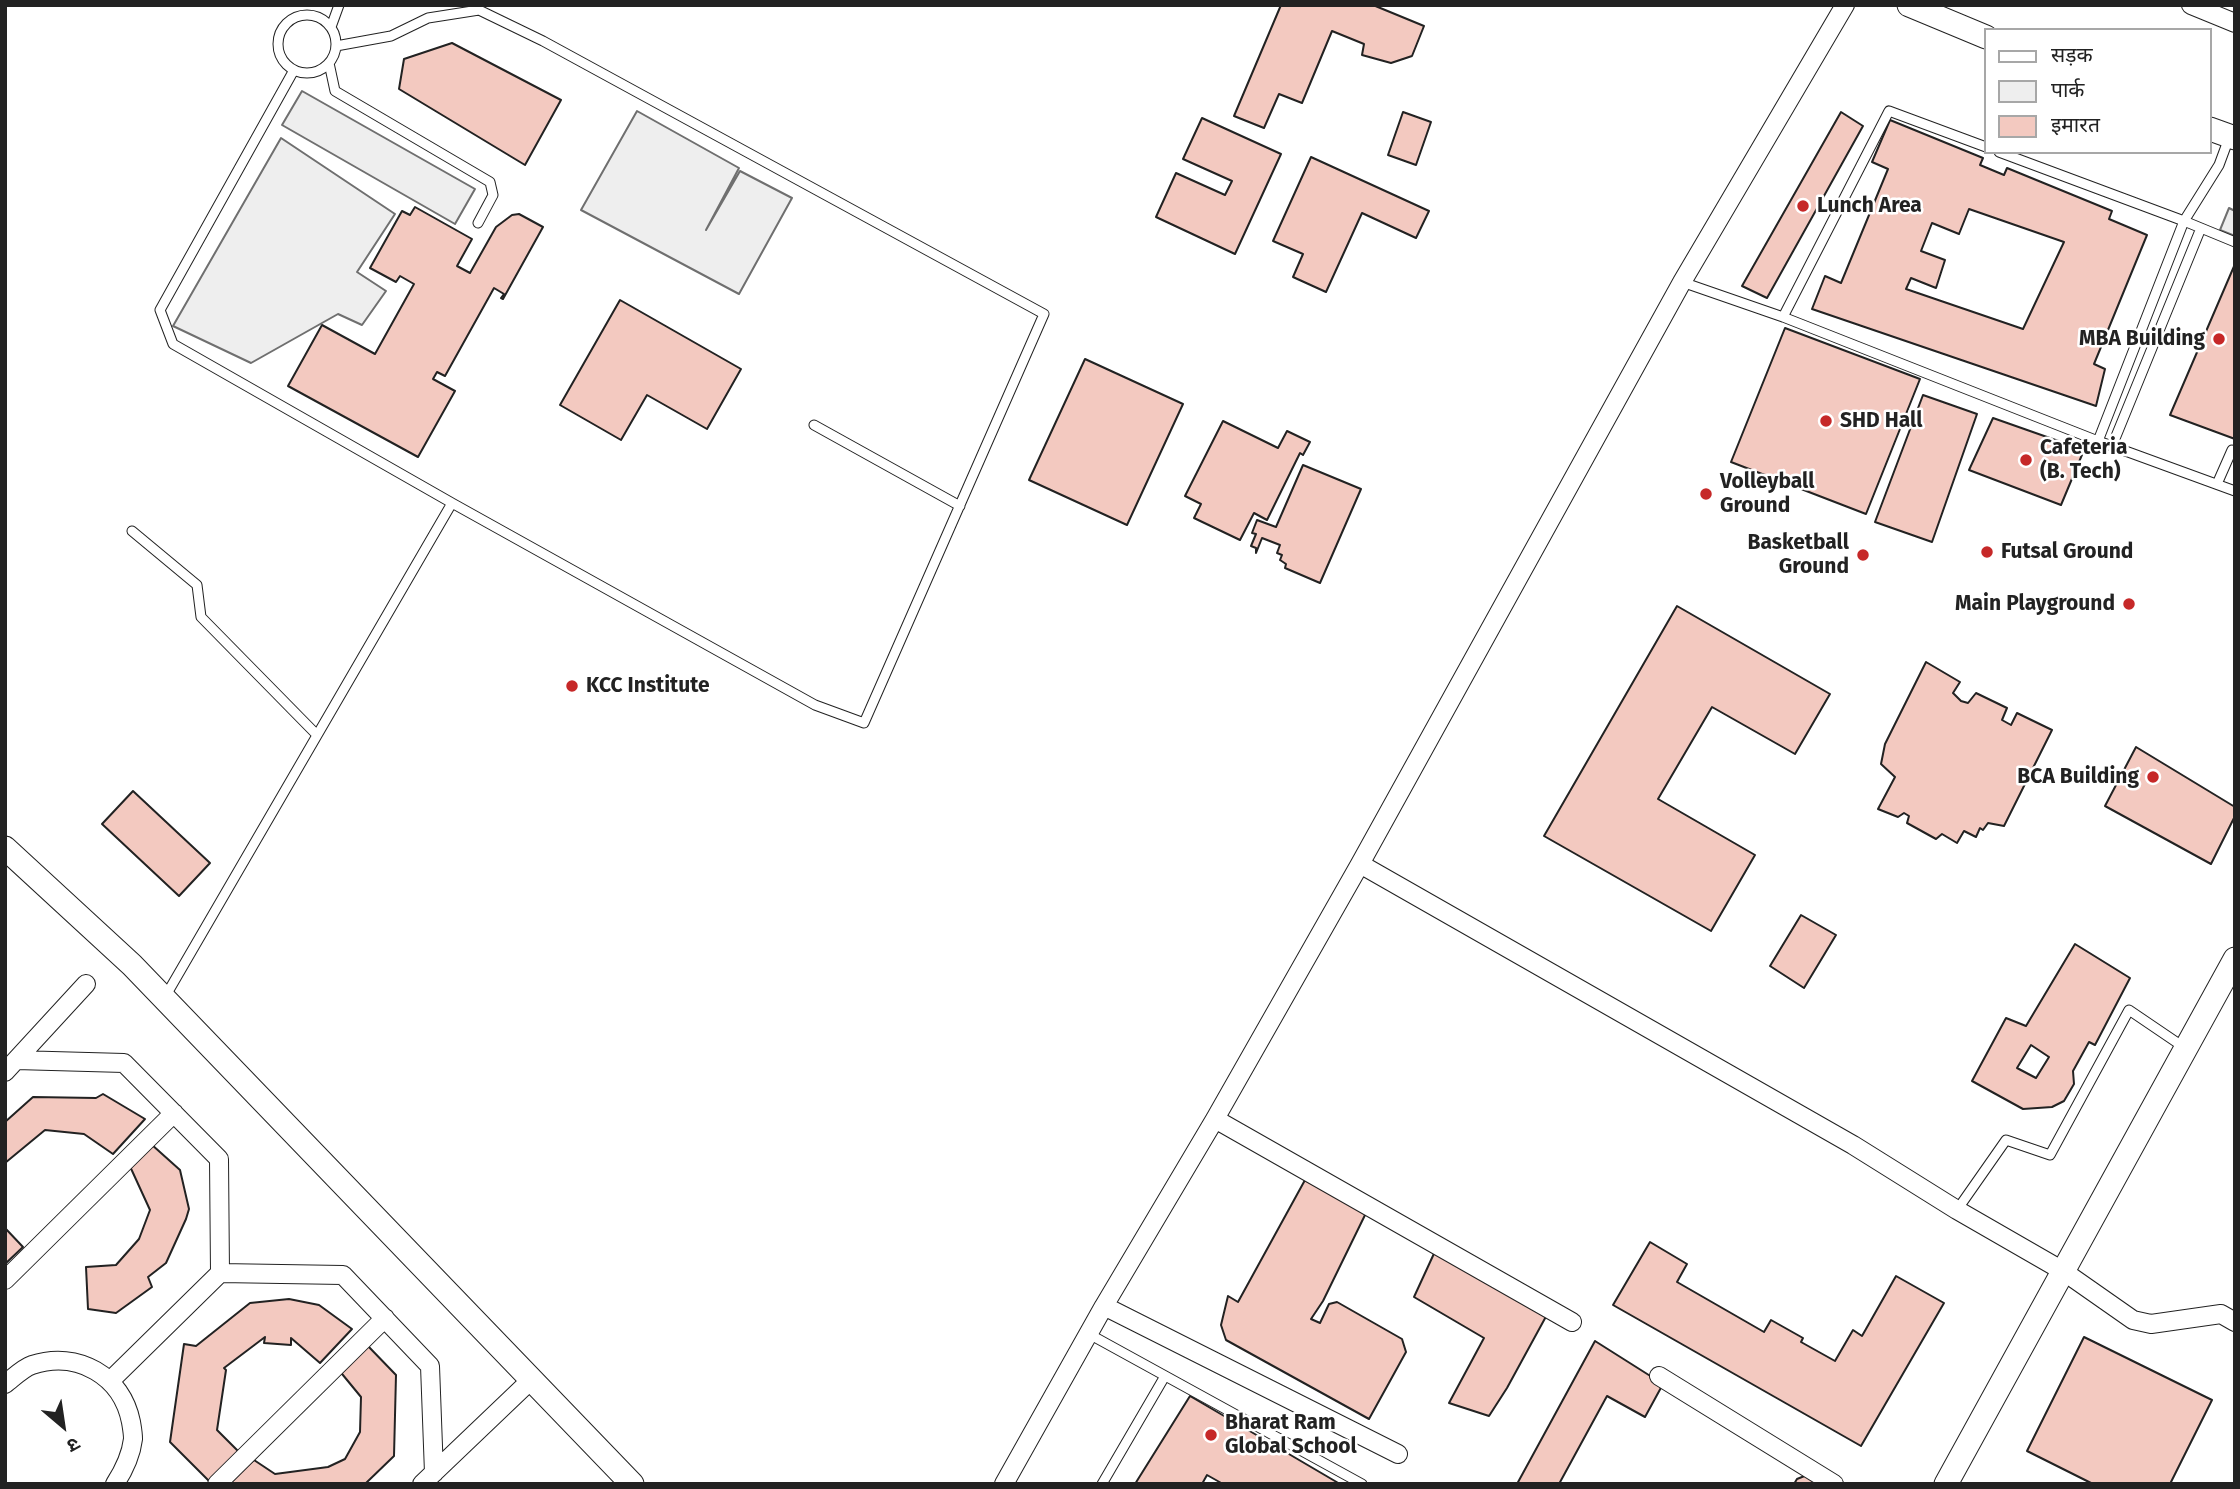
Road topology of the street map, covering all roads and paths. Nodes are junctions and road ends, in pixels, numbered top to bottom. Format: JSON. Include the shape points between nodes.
{"nodes":[{"id":1,"x":339,"y":5,"type":"edge"},
{"id":2,"x":1844,"y":5,"type":"edge"},
{"id":3,"x":1909,"y":5,"type":"edge"},
{"id":4,"x":2191,"y":5,"type":"edge"},
{"id":5,"x":2235,"y":23,"type":"edge"},
{"id":6,"x":331,"y":27,"type":"junction"},
{"id":7,"x":1984,"y":36,"type":"edge"},
{"id":8,"x":336,"y":46,"type":"junction"},
{"id":9,"x":329,"y":63,"type":"junction"},
{"id":10,"x":294,"y":70,"type":"junction"},
{"id":11,"x":2225,"y":135,"type":"edge"},
{"id":12,"x":1984,"y":147,"type":"edge"},
{"id":13,"x":2004,"y":154,"type":"edge"},
{"id":14,"x":2184,"y":221,"type":"junction"},
{"id":15,"x":478,"y":223,"type":"dead end"},
{"id":16,"x":2201,"y":228,"type":"junction"},
{"id":17,"x":2235,"y":242,"type":"edge"},
{"id":18,"x":1682,"y":282,"type":"junction"},
{"id":19,"x":1783,"y":317,"type":"junction"},
{"id":20,"x":814,"y":425,"type":"dead end"},
{"id":21,"x":2098,"y":441,"type":"junction"},
{"id":22,"x":2112,"y":446,"type":"junction"},
{"id":23,"x":2232,"y":450,"type":"dead end"},
{"id":24,"x":2217,"y":484,"type":"junction"},
{"id":25,"x":2235,"y":491,"type":"edge"},
{"id":26,"x":452,"y":503,"type":"junction"},
{"id":27,"x":960,"y":506,"type":"junction"},
{"id":28,"x":132,"y":531,"type":"dead end"},
{"id":29,"x":317,"y":735,"type":"junction"},
{"id":30,"x":5,"y":848,"type":"edge"},
{"id":31,"x":1360,"y":864,"type":"junction"},
{"id":32,"x":2235,"y":959,"type":"edge"},
{"id":33,"x":86,"y":984,"type":"dead end"},
{"id":34,"x":164,"y":999,"type":"junction"},
{"id":35,"x":2185,"y":1048,"type":"junction"},
{"id":36,"x":11,"y":1066,"type":"edge"},
{"id":37,"x":174,"y":1113,"type":"junction"},
{"id":38,"x":1215,"y":1119,"type":"junction"},
{"id":39,"x":1957,"y":1210,"type":"junction"},
{"id":40,"x":2063,"y":1271,"type":"junction"},
{"id":41,"x":220,"y":1273,"type":"junction"},
{"id":42,"x":5,"y":1280,"type":"edge"},
{"id":43,"x":1104,"y":1306,"type":"junction"},
{"id":44,"x":384,"y":1318,"type":"junction"},
{"id":45,"x":1572,"y":1322,"type":"dead end"},
{"id":46,"x":2235,"y":1322,"type":"edge"},
{"id":47,"x":1089,"y":1334,"type":"junction"},
{"id":48,"x":1165,"y":1376,"type":"junction"},
{"id":49,"x":1659,"y":1376,"type":"dead end"},
{"id":50,"x":532,"y":1379,"type":"junction"},
{"id":51,"x":111,"y":1380,"type":"junction"},
{"id":52,"x":5,"y":1384,"type":"edge"},
{"id":53,"x":1398,"y":1454,"type":"dead end"},
{"id":54,"x":428,"y":1478,"type":"edge"},
{"id":55,"x":115,"y":1484,"type":"edge"},
{"id":56,"x":217,"y":1484,"type":"edge"},
{"id":57,"x":632,"y":1484,"type":"edge"},
{"id":58,"x":1004,"y":1484,"type":"edge"},
{"id":59,"x":1102,"y":1484,"type":"edge"},
{"id":60,"x":1363,"y":1484,"type":"edge"},
{"id":61,"x":1834,"y":1484,"type":"edge"},
{"id":62,"x":1945,"y":1484,"type":"edge"}],
"edges":[{"from":1,"to":6,"type":"lane"},
{"from":2,"to":18,"type":"street"},
{"from":3,"to":7,"type":"street"},
{"from":4,"to":5,"type":"street"},
{"from":6,"to":8,"type":"lane"},
{"from":6,"to":10,"type":"lane","via":[[316,16],[289,21],[278,47]]},
{"from":8,"to":9,"type":"lane"},
{"from":8,"to":27,"type":"lane","via":[[391,36],[428,18],[479,10],[1044,314]]},
{"from":9,"to":10,"type":"lane","via":[[313,72]]},
{"from":9,"to":15,"type":"lane","via":[[335,92],[490,182],[493,195]]},
{"from":10,"to":26,"type":"lane","via":[[160,310],[173,344]]},
{"from":11,"to":14,"type":"lane","via":[[2219,165]]},
{"from":12,"to":19,"type":"lane","via":[[1889,111]]},
{"from":13,"to":14,"type":"lane"},
{"from":14,"to":16,"type":"lane"},
{"from":14,"to":21,"type":"lane"},
{"from":16,"to":17,"type":"lane"},
{"from":16,"to":22,"type":"lane"},
{"from":18,"to":19,"type":"lane"},
{"from":18,"to":31,"type":"street"},
{"from":19,"to":21,"type":"lane"},
{"from":20,"to":27,"type":"lane"},
{"from":21,"to":22,"type":"lane"},
{"from":22,"to":24,"type":"lane"},
{"from":23,"to":24,"type":"lane"},
{"from":24,"to":25,"type":"lane"},
{"from":26,"to":27,"type":"lane","via":[[815,705],[864,723]]},
{"from":26,"to":29,"type":"lane"},
{"from":28,"to":29,"type":"lane","via":[[197,585],[201,617]]},
{"from":29,"to":34,"type":"lane"},
{"from":30,"to":34,"type":"street"},
{"from":31,"to":38,"type":"street"},
{"from":31,"to":39,"type":"street","via":[[1853,1145]]},
{"from":32,"to":35,"type":"street"},
{"from":33,"to":36,"type":"street"},
{"from":34,"to":50,"type":"street"},
{"from":35,"to":39,"type":"lane","via":[[2129,1010],[2050,1155],[2006,1140]]},
{"from":35,"to":40,"type":"street"},
{"from":36,"to":37,"type":"street","via":[[124,1063]]},
{"from":37,"to":41,"type":"street","via":[[219,1159]]},
{"from":37,"to":42,"type":"street"},
{"from":38,"to":43,"type":"street"},
{"from":38,"to":45,"type":"street"},
{"from":39,"to":40,"type":"street"},
{"from":40,"to":46,"type":"street","via":[[2143,1323],[2211,1314]]},
{"from":40,"to":62,"type":"street"},
{"from":41,"to":44,"type":"street","via":[[343,1275]]},
{"from":41,"to":51,"type":"street"},
{"from":43,"to":47,"type":"street"},
{"from":43,"to":53,"type":"street"},
{"from":44,"to":54,"type":"street","via":[[430,1366]]},
{"from":44,"to":56,"type":"street"},
{"from":47,"to":48,"type":"lane"},
{"from":47,"to":58,"type":"street"},
{"from":48,"to":59,"type":"lane"},
{"from":48,"to":60,"type":"lane"},
{"from":49,"to":61,"type":"street"},
{"from":50,"to":54,"type":"street"},
{"from":50,"to":57,"type":"street"},
{"from":51,"to":52,"type":"street","via":[[88,1366],[59,1360],[30,1366]]},
{"from":51,"to":55,"type":"street","via":[[128,1408],[133,1437],[127,1465]]}]}
